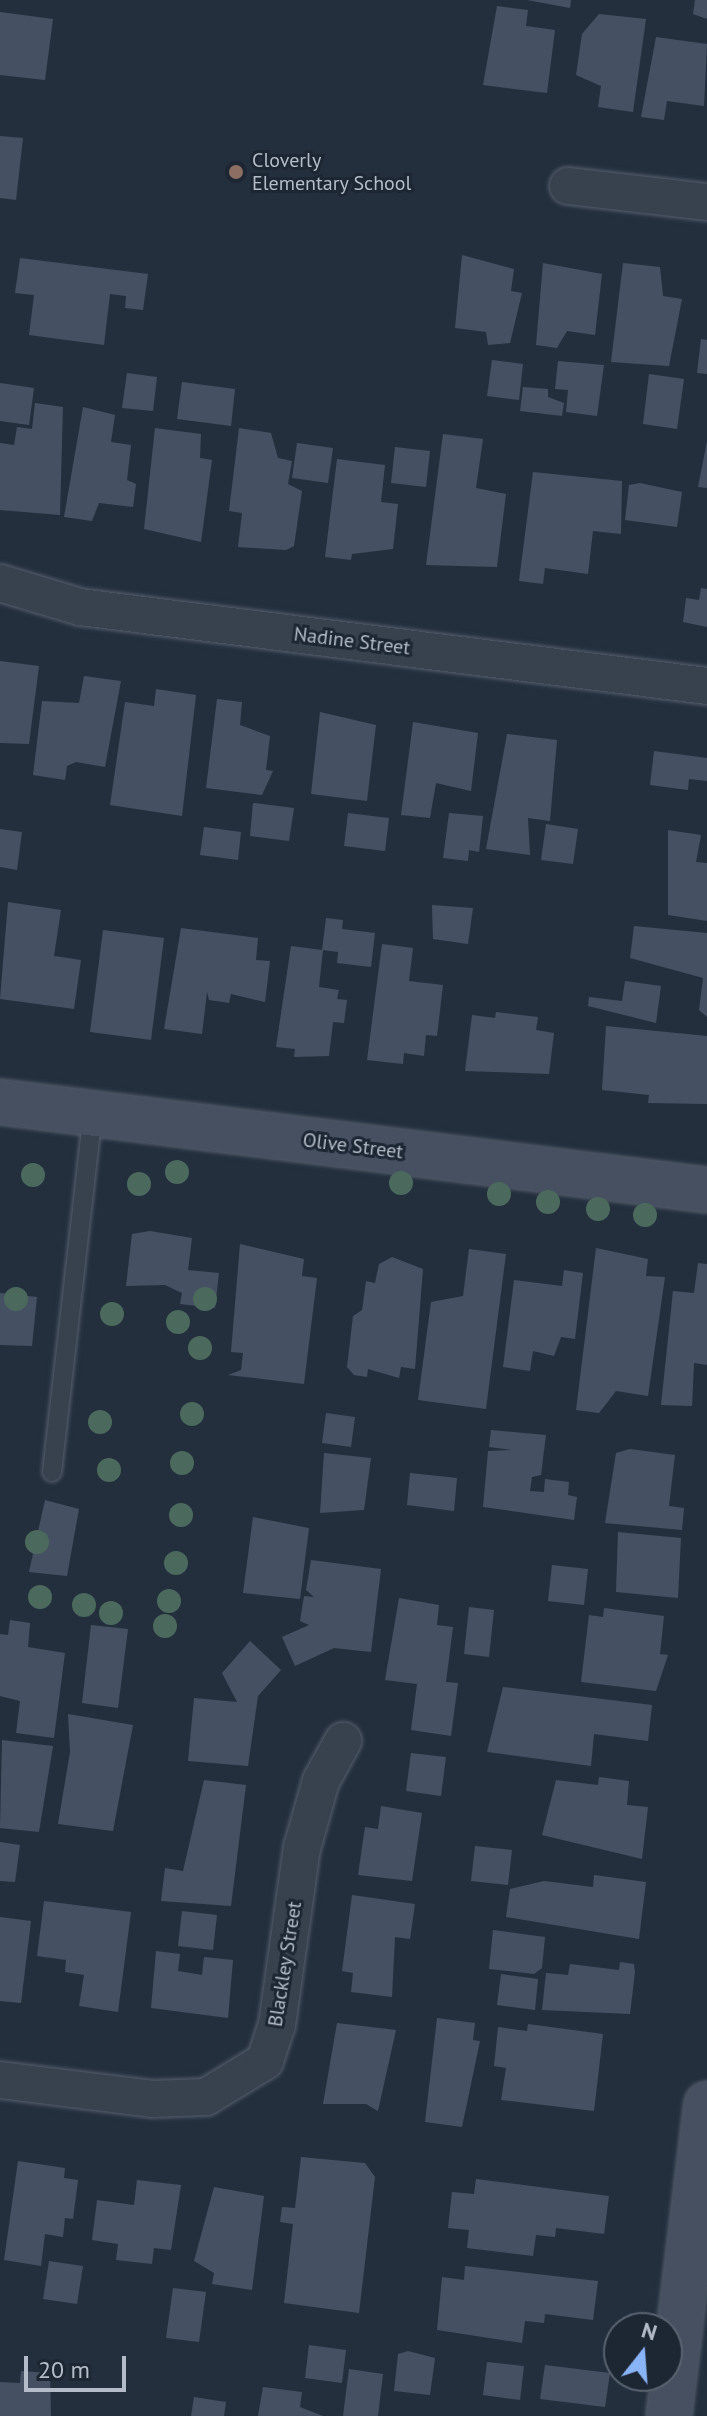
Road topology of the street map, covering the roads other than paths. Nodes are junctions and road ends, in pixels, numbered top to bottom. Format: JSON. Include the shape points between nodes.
{"nodes":[{"id":1,"x":568,"y":186,"type":"dead end"},
{"id":2,"x":707,"y":202,"type":"edge"},
{"id":3,"x":0,"y":583,"type":"edge"},
{"id":4,"x":707,"y":686,"type":"edge"},
{"id":5,"x":0,"y":1102,"type":"edge"},
{"id":6,"x":93,"y":1114,"type":"junction"},
{"id":7,"x":707,"y":1190,"type":"edge"},
{"id":8,"x":52,"y":1472,"type":"dead end"},
{"id":9,"x":343,"y":1741,"type":"dead end"},
{"id":10,"x":0,"y":2080,"type":"edge"},
{"id":11,"x":707,"y":2104,"type":"edge"},
{"id":12,"x":703,"y":2167,"type":"edge"},
{"id":13,"x":669,"y":2416,"type":"edge"}],
"edges":[{"from":1,"to":2,"type":"street"},
{"from":3,"to":4,"type":"street","name":"Nadine Street","via":[[80,607]]},
{"from":5,"to":6,"type":"street","name":"Olive Street"},
{"from":6,"to":7,"type":"street","name":"Olive Street"},
{"from":6,"to":8,"type":"lane"},
{"from":9,"to":10,"type":"street","name":"Blackley Street","via":[[321,1781],[302,1848],[277,2025],[265,2061],[206,2097],[152,2099]]},
{"from":11,"to":12,"type":"street"},
{"from":12,"to":13,"type":"street"}]}
